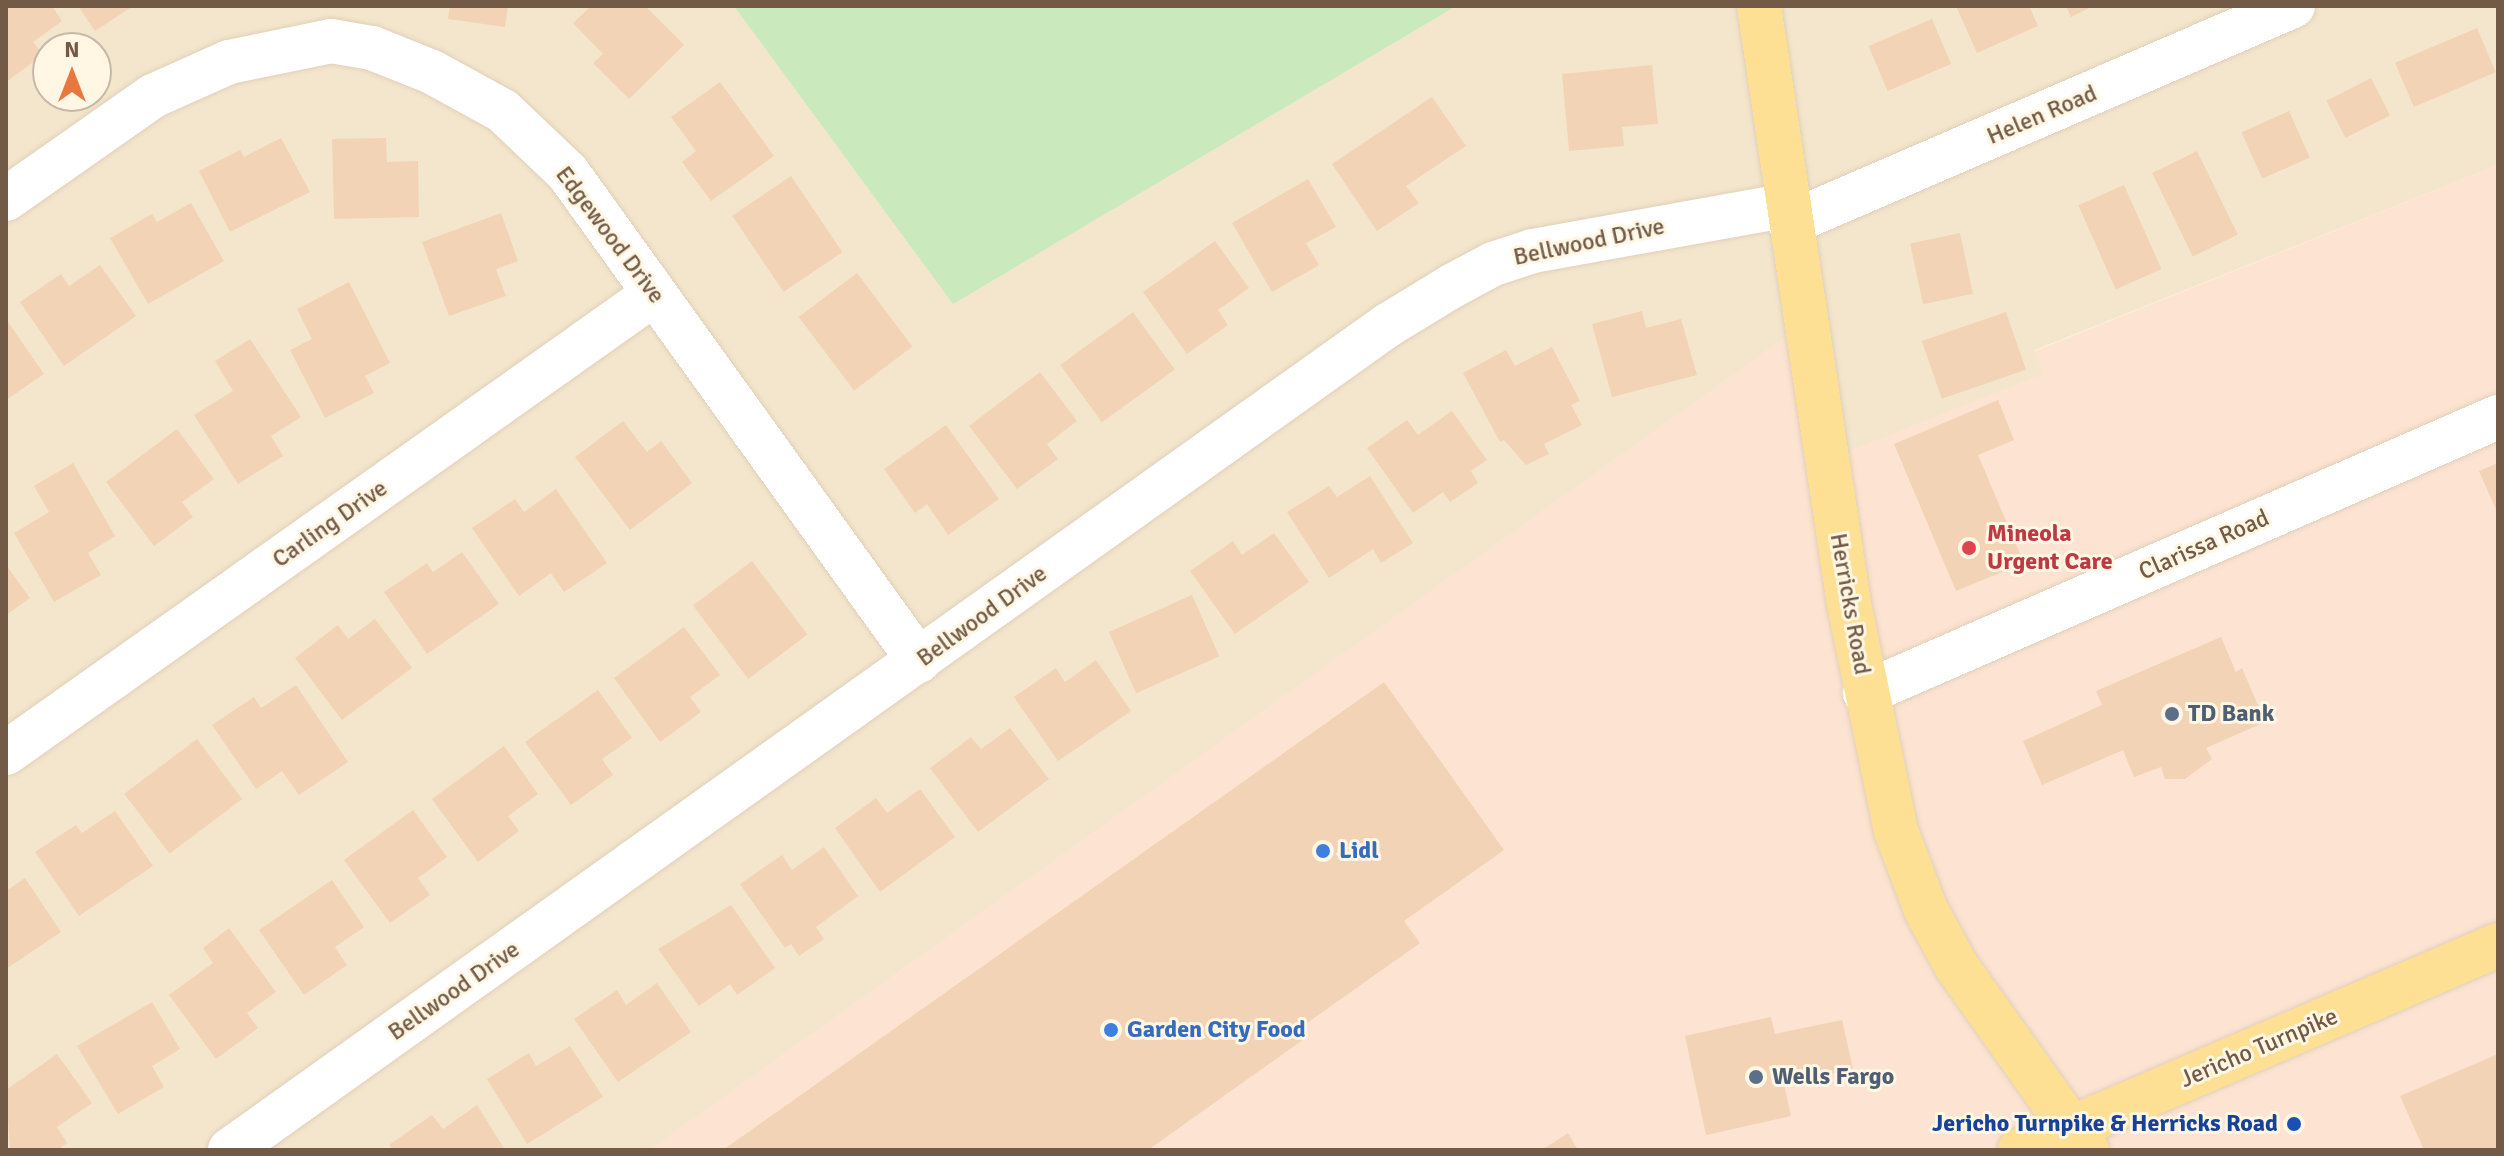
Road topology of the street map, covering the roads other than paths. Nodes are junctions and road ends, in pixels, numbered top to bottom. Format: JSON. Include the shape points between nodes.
{"nodes":[{"id":1,"x":1759,"y":6,"type":"edge"},
{"id":2,"x":2293,"y":6,"type":"edge"},
{"id":3,"x":334,"y":23,"type":"edge"},
{"id":4,"x":6,"y":199,"type":"edge"},
{"id":5,"x":1789,"y":214,"type":"junction"},
{"id":6,"x":654,"y":294,"type":"junction"},
{"id":7,"x":2498,"y":417,"type":"edge"},
{"id":8,"x":919,"y":661,"type":"junction"},
{"id":9,"x":1865,"y":693,"type":"junction"},
{"id":10,"x":6,"y":753,"type":"edge"},
{"id":11,"x":2498,"y":945,"type":"edge"},
{"id":12,"x":2079,"y":1139,"type":"edge"},
{"id":13,"x":230,"y":1150,"type":"edge"},
{"id":14,"x":2020,"y":1150,"type":"edge"}],
"edges":[{"from":1,"to":5,"type":"main road","name":"Herricks Road"},
{"from":2,"to":5,"type":"street","name":"Helen Road"},
{"from":3,"to":4,"type":"street","name":"Edgewood Drive","via":[[153,96]]},
{"from":3,"to":6,"type":"street","name":"Edgewood Drive","via":[[372,48],[432,72],[503,111],[568,173]]},
{"from":5,"to":8,"type":"street","name":"Bellwood Drive","via":[[1569,243],[1472,274],[1388,325]]},
{"from":5,"to":9,"type":"main road","name":"Herricks Road"},
{"from":6,"to":8,"type":"street","name":"Edgewood Drive"},
{"from":6,"to":10,"type":"street","name":"Carling Drive"},
{"from":7,"to":9,"type":"street","name":"Clarissa Road"},
{"from":8,"to":13,"type":"street","name":"Bellwood Drive"},
{"from":9,"to":12,"type":"main road","name":"Herricks Road","via":[[1896,831],[1926,910],[1957,967]]},
{"from":11,"to":12,"type":"main road","name":"Jericho Turnpike"},
{"from":12,"to":14,"type":"main road","name":"Jericho Turnpike"}]}
